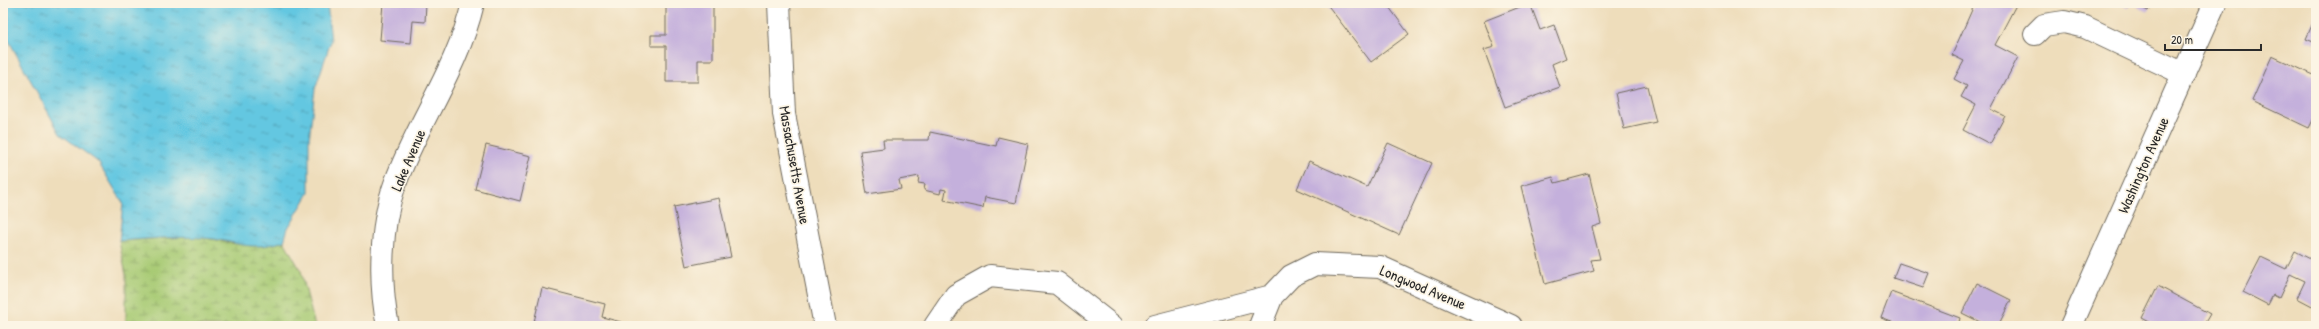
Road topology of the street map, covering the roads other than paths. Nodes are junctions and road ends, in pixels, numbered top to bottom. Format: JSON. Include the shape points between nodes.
{"nodes":[{"id":1,"x":474,"y":3,"type":"edge"},
{"id":2,"x":779,"y":3,"type":"edge"},
{"id":3,"x":2215,"y":3,"type":"edge"},
{"id":4,"x":2034,"y":34,"type":"dead end"},
{"id":5,"x":2184,"y":74,"type":"junction"},
{"id":6,"x":1272,"y":296,"type":"junction"},
{"id":7,"x":388,"y":326,"type":"edge"},
{"id":8,"x":825,"y":326,"type":"edge"},
{"id":9,"x":935,"y":326,"type":"edge"},
{"id":10,"x":1112,"y":326,"type":"edge"},
{"id":11,"x":1155,"y":326,"type":"edge"},
{"id":12,"x":1260,"y":326,"type":"edge"},
{"id":13,"x":1511,"y":326,"type":"edge"},
{"id":14,"x":2071,"y":326,"type":"edge"}],
"edges":[{"from":1,"to":7,"type":"street","name":"Lake Avenue","via":[[459,48],[394,185],[382,266]]},
{"from":2,"to":8,"type":"street","name":"Massachusetts Avenue","via":[[784,114]]},
{"from":3,"to":5,"type":"street","name":"Washington Avenue"},
{"from":4,"to":5,"type":"street","via":[[2044,25],[2064,22],[2091,30]]},
{"from":5,"to":14,"type":"street","name":"Washington Avenue"},
{"from":6,"to":11,"type":"street"},
{"from":6,"to":12,"type":"street"},
{"from":6,"to":13,"type":"street","name":"Longwood Avenue","via":[[1291,276],[1315,264],[1380,267]]},
{"from":9,"to":10,"type":"street","via":[[956,294],[990,276],[1056,283]]}]}
